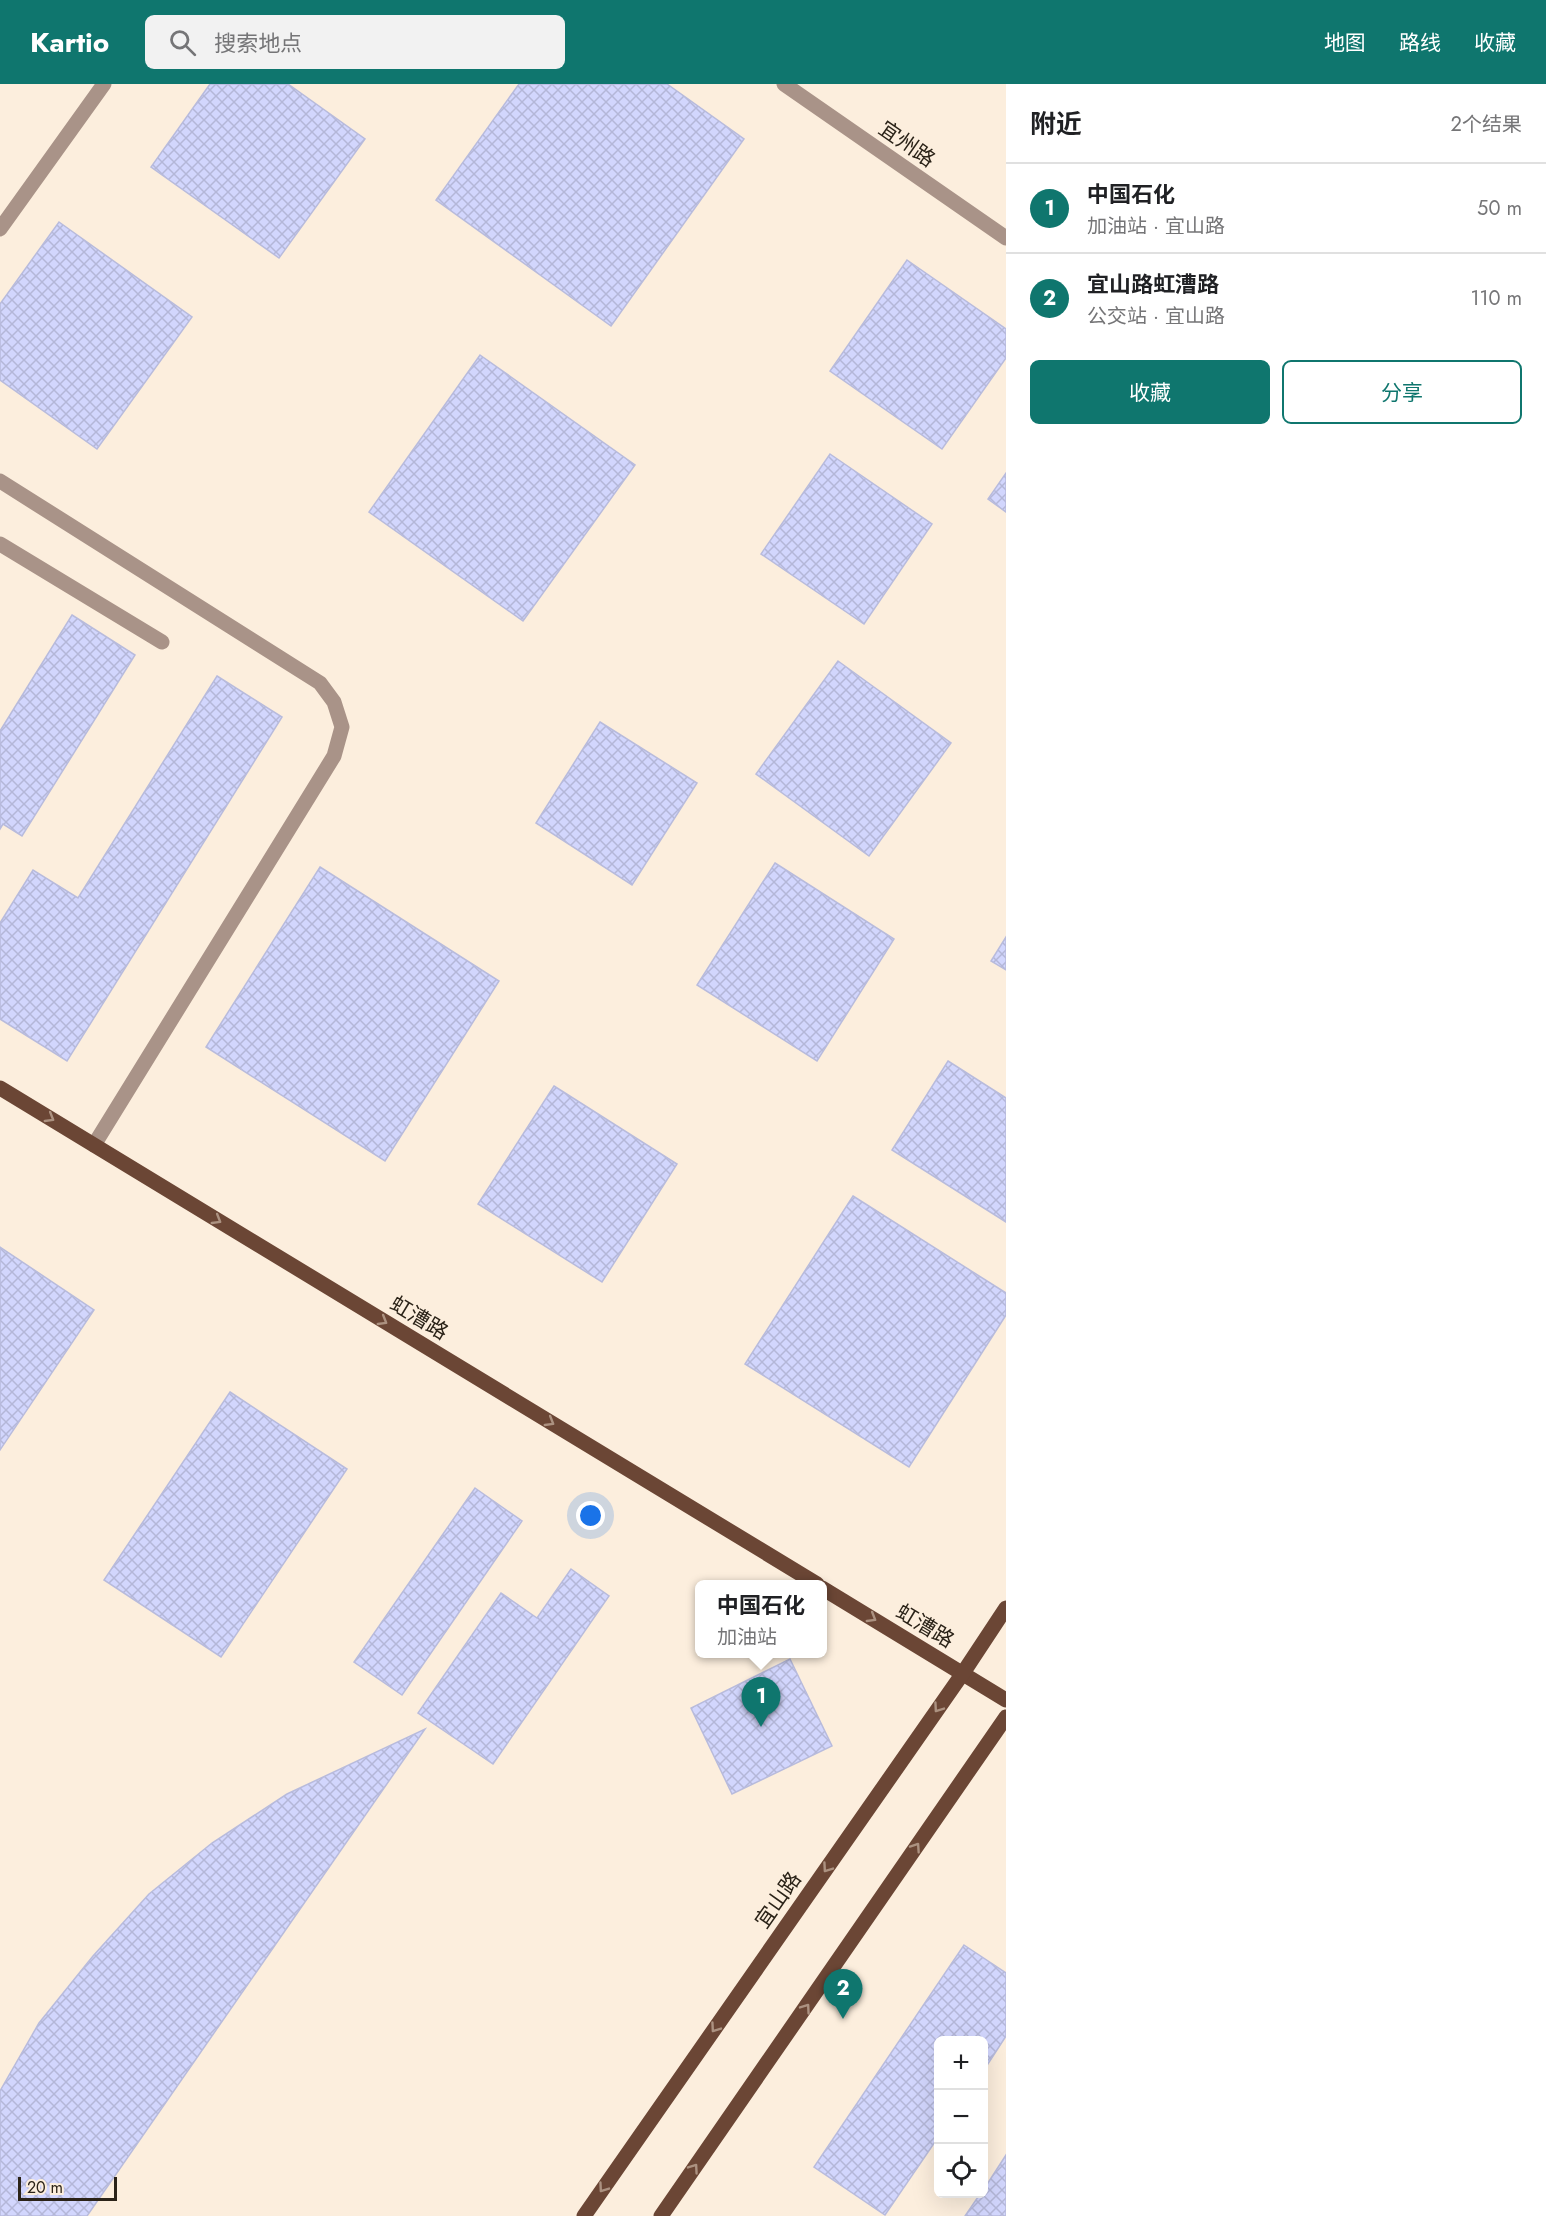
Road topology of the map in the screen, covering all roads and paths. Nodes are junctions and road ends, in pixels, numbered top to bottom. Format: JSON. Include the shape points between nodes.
{"nodes":[{"id":1,"x":104,"y":84,"type":"edge"},
{"id":2,"x":784,"y":84,"type":"edge"},
{"id":3,"x":0,"y":229,"type":"edge"},
{"id":4,"x":1006,"y":238,"type":"edge"},
{"id":5,"x":0,"y":480,"type":"edge"},
{"id":6,"x":0,"y":544,"type":"edge"},
{"id":7,"x":162,"y":642,"type":"dead end"},
{"id":8,"x":0,"y":1088,"type":"edge"},
{"id":9,"x":94,"y":1145,"type":"junction"},
{"id":10,"x":810,"y":1580,"type":"edge"},
{"id":11,"x":827,"y":1591,"type":"edge"},
{"id":12,"x":1006,"y":1608,"type":"edge"},
{"id":13,"x":963,"y":1673,"type":"junction"},
{"id":14,"x":1006,"y":1700,"type":"edge"},
{"id":15,"x":1006,"y":1717,"type":"edge"},
{"id":16,"x":584,"y":2216,"type":"edge"},
{"id":17,"x":661,"y":2216,"type":"edge"}],
"edges":[{"from":1,"to":3,"type":"street"},
{"from":2,"to":4,"type":"street","name":"宜州路"},
{"from":5,"to":9,"type":"street","via":[[320,683],[334,702],[342,727],[334,756]]},
{"from":6,"to":7,"type":"street"},
{"from":8,"to":9,"type":"main road","name":"虹漕路","one_way":true},
{"from":9,"to":10,"type":"main road","name":"虹漕路","one_way":true},
{"from":11,"to":13,"type":"main road","name":"虹漕路","one_way":true},
{"from":12,"to":13,"type":"main road","name":"宜山路"},
{"from":13,"to":14,"type":"main road","name":"虹漕路"},
{"from":13,"to":16,"type":"main road","name":"宜山路","one_way":true},
{"from":17,"to":15,"type":"main road","one_way":true}]}
